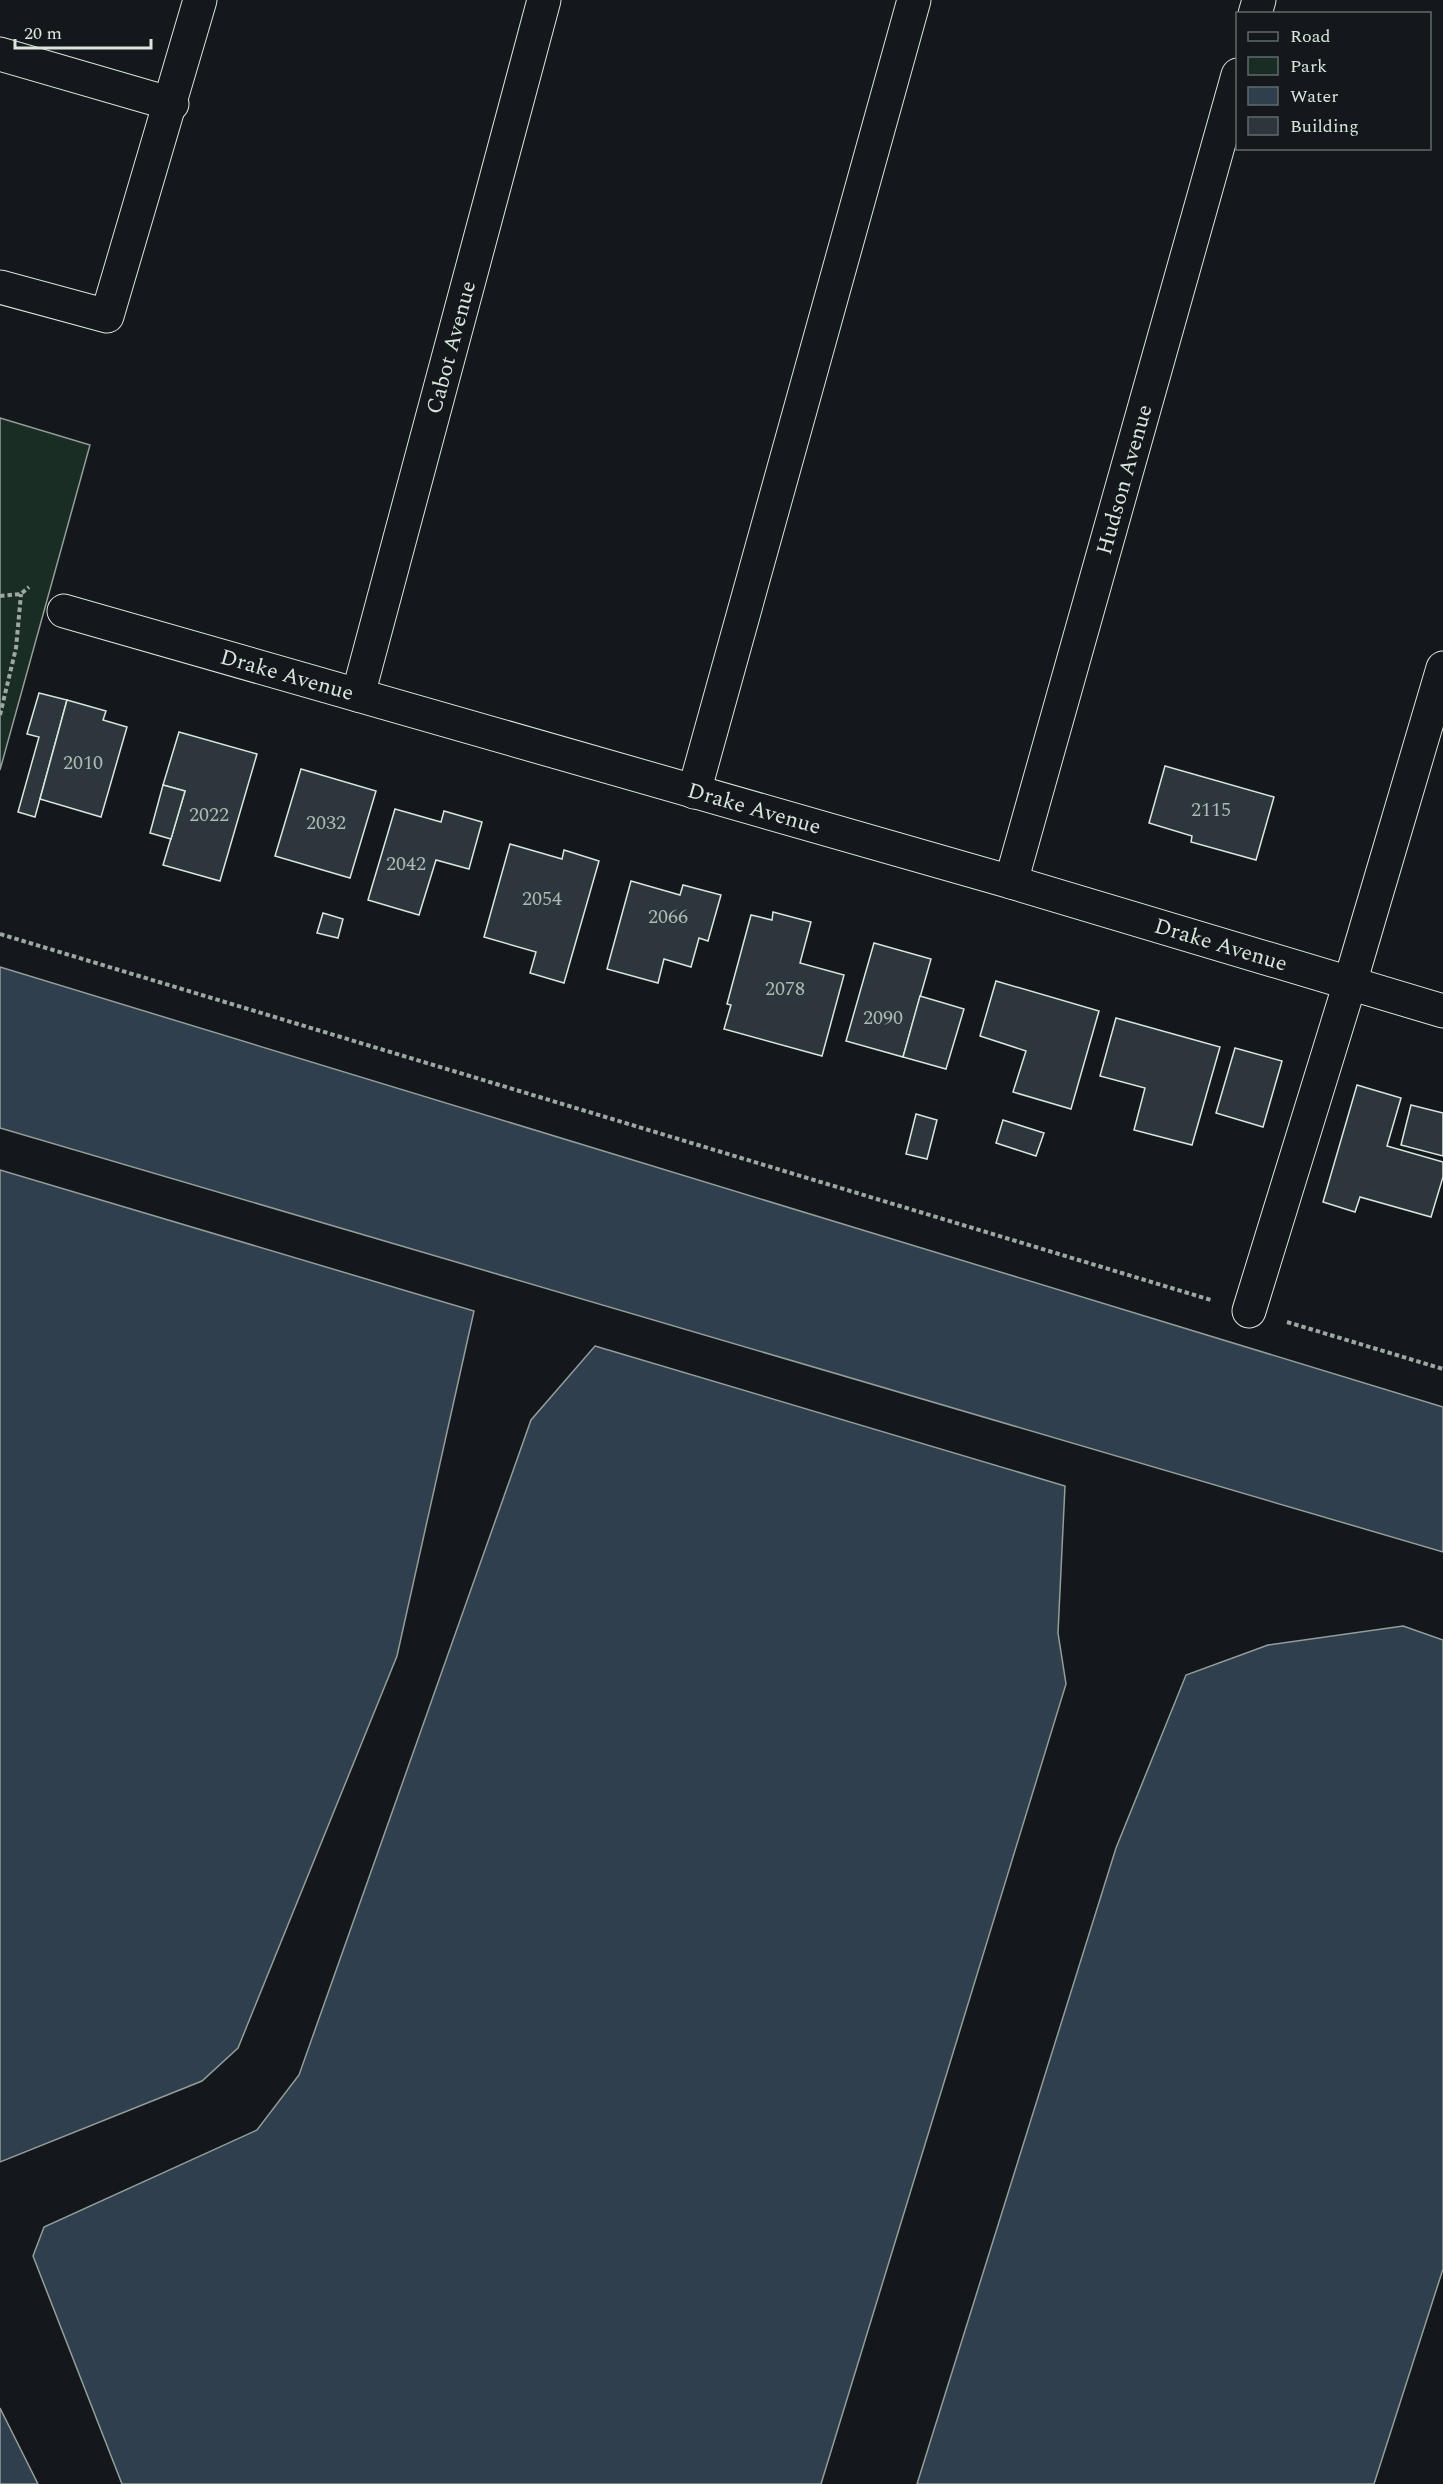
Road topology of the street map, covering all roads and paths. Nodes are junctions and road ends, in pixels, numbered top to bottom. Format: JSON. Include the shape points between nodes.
{"nodes":[{"id":1,"x":200,"y":0,"type":"edge"},
{"id":2,"x":544,"y":0,"type":"edge"},
{"id":3,"x":914,"y":0,"type":"edge"},
{"id":4,"x":0,"y":54,"type":"edge"},
{"id":5,"x":1236,"y":82,"type":"edge"},
{"id":6,"x":172,"y":104,"type":"junction"},
{"id":7,"x":0,"y":287,"type":"edge"},
{"id":8,"x":21,"y":594,"type":"dead end"},
{"id":9,"x":64,"y":611,"type":"dead end"},
{"id":10,"x":1443,"y":668,"type":"edge"},
{"id":11,"x":358,"y":695,"type":"junction"},
{"id":12,"x":0,"y":715,"type":"edge"},
{"id":13,"x":694,"y":792,"type":"junction"},
{"id":14,"x":1011,"y":882,"type":"junction"},
{"id":15,"x":0,"y":934,"type":"edge"},
{"id":16,"x":1350,"y":983,"type":"junction"},
{"id":17,"x":1443,"y":1011,"type":"edge"},
{"id":18,"x":1249,"y":1311,"type":"junction"},
{"id":19,"x":1443,"y":1369,"type":"edge"}],
"edges":[{"from":1,"to":6,"type":"street"},
{"from":2,"to":11,"type":"street","name":"Cabot Avenue"},
{"from":3,"to":13,"type":"street"},
{"from":4,"to":6,"type":"street"},
{"from":5,"to":14,"type":"street","name":"Hudson Avenue"},
{"from":6,"to":7,"type":"street","via":[[107,316]]},
{"from":8,"to":12,"type":"path","via":[[16,648]]},
{"from":9,"to":11,"type":"street","name":"Drake Avenue"},
{"from":10,"to":16,"type":"street"},
{"from":11,"to":13,"type":"street","name":"Drake Avenue"},
{"from":13,"to":14,"type":"street","name":"Drake Avenue"},
{"from":14,"to":16,"type":"street","name":"Drake Avenue"},
{"from":15,"to":18,"type":"path"},
{"from":16,"to":17,"type":"street","name":"Drake Avenue"},
{"from":16,"to":18,"type":"street"},
{"from":18,"to":19,"type":"path"}]}
